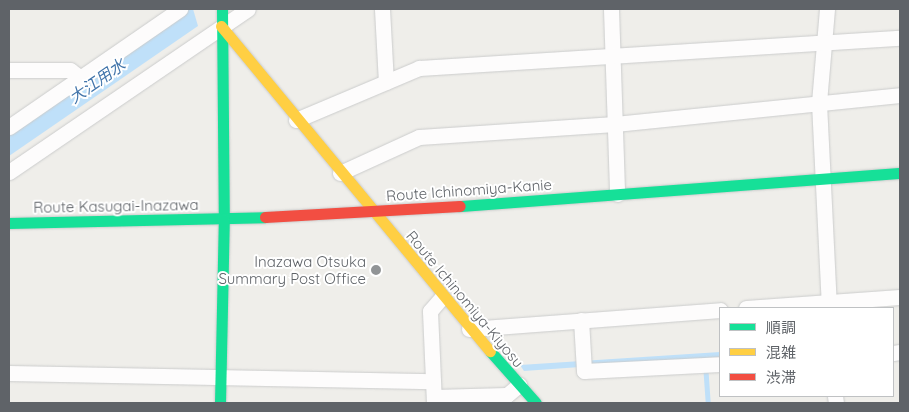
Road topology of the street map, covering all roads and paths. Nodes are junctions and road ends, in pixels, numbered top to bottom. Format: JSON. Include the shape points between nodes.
{"nodes":[{"id":1,"x":180,"y":9,"type":"edge"},
{"id":2,"x":248,"y":9,"type":"edge"},
{"id":3,"x":382,"y":9,"type":"edge"},
{"id":4,"x":611,"y":9,"type":"edge"},
{"id":5,"x":827,"y":9,"type":"edge"},
{"id":6,"x":221,"y":14,"type":"edge"},
{"id":7,"x":900,"y":38,"type":"edge"},
{"id":8,"x":825,"y":43,"type":"junction"},
{"id":9,"x":612,"y":56,"type":"junction"},
{"id":10,"x":9,"y":70,"type":"edge"},
{"id":11,"x":78,"y":76,"type":"junction"},
{"id":12,"x":386,"y":82,"type":"junction"},
{"id":13,"x":900,"y":95,"type":"edge"},
{"id":14,"x":819,"y":103,"type":"junction"},
{"id":15,"x":296,"y":120,"type":"junction"},
{"id":16,"x":615,"y":124,"type":"junction"},
{"id":17,"x":9,"y":127,"type":"edge"},
{"id":18,"x":9,"y":172,"type":"edge"},
{"id":19,"x":900,"y":173,"type":"edge"},
{"id":20,"x":340,"y":174,"type":"junction"},
{"id":21,"x":821,"y":179,"type":"junction"},
{"id":22,"x":618,"y":194,"type":"junction"},
{"id":23,"x":375,"y":212,"type":"junction"},
{"id":24,"x":224,"y":219,"type":"junction"},
{"id":25,"x":9,"y":223,"type":"edge"},
{"id":26,"x":442,"y":297,"type":"junction"},
{"id":27,"x":900,"y":297,"type":"edge"},
{"id":28,"x":829,"y":305,"type":"edge"},
{"id":29,"x":774,"y":307,"type":"edge"},
{"id":30,"x":719,"y":310,"type":"edge"},
{"id":31,"x":581,"y":320,"type":"junction"},
{"id":32,"x":469,"y":329,"type":"junction"},
{"id":33,"x":719,"y":364,"type":"edge"},
{"id":34,"x":9,"y":373,"type":"edge"},
{"id":35,"x":220,"y":378,"type":"junction"},
{"id":36,"x":433,"y":381,"type":"junction"},
{"id":37,"x":518,"y":385,"type":"junction"},
{"id":38,"x":434,"y":400,"type":"edge"},
{"id":39,"x":496,"y":400,"type":"edge"},
{"id":40,"x":220,"y":403,"type":"edge"},
{"id":41,"x":536,"y":403,"type":"edge"}],
"edges":[{"from":1,"to":11,"type":"street"},
{"from":2,"to":6,"type":"street"},
{"from":3,"to":12,"type":"street"},
{"from":4,"to":9,"type":"street"},
{"from":5,"to":8,"type":"street"},
{"from":6,"to":15,"type":"main road","name":"Route Ichinomiya-Kiyosu"},
{"from":6,"to":18,"type":"street"},
{"from":6,"to":24,"type":"main road"},
{"from":7,"to":8,"type":"street"},
{"from":8,"to":9,"type":"street"},
{"from":8,"to":14,"type":"street"},
{"from":9,"to":12,"type":"street","via":[[419,68]]},
{"from":9,"to":16,"type":"street"},
{"from":10,"to":11,"type":"street","via":[[70,70]]},
{"from":11,"to":17,"type":"street"},
{"from":12,"to":15,"type":"street"},
{"from":13,"to":14,"type":"street"},
{"from":14,"to":16,"type":"street"},
{"from":14,"to":21,"type":"street"},
{"from":15,"to":20,"type":"main road","name":"Route Ichinomiya-Kiyosu"},
{"from":16,"to":20,"type":"street","via":[[419,137]]},
{"from":16,"to":22,"type":"street"},
{"from":19,"to":21,"type":"main road","name":"Route Ichinomiya-Kanie"},
{"from":20,"to":23,"type":"main road","name":"Route Ichinomiya-Kiyosu"},
{"from":21,"to":22,"type":"main road","name":"Route Ichinomiya-Kanie"},
{"from":21,"to":28,"type":"street"},
{"from":22,"to":23,"type":"main road","name":"Route Ichinomiya-Kanie"},
{"from":23,"to":24,"type":"main road","name":"Route Ichinomiya-Kanie"},
{"from":23,"to":26,"type":"main road","name":"Route Ichinomiya-Kiyosu"},
{"from":24,"to":25,"type":"main road","name":"Route Kasugai-Inazawa"},
{"from":24,"to":35,"type":"main road"},
{"from":26,"to":32,"type":"main road","name":"Route Ichinomiya-Kiyosu"},
{"from":26,"to":36,"type":"street","via":[[430,311]]},
{"from":27,"to":28,"type":"street"},
{"from":28,"to":29,"type":"street"},
{"from":30,"to":31,"type":"street"},
{"from":31,"to":32,"type":"street"},
{"from":31,"to":33,"type":"street","via":[[584,364]]},
{"from":32,"to":37,"type":"main road","name":"Route Ichinomiya-Kiyosu"},
{"from":34,"to":35,"type":"street"},
{"from":35,"to":36,"type":"street"},
{"from":35,"to":40,"type":"main road"},
{"from":36,"to":38,"type":"street"},
{"from":37,"to":39,"type":"street"},
{"from":37,"to":41,"type":"main road","name":"Route Ichinomiya-Kiyosu"},
{"from":38,"to":39,"type":"street"}]}
